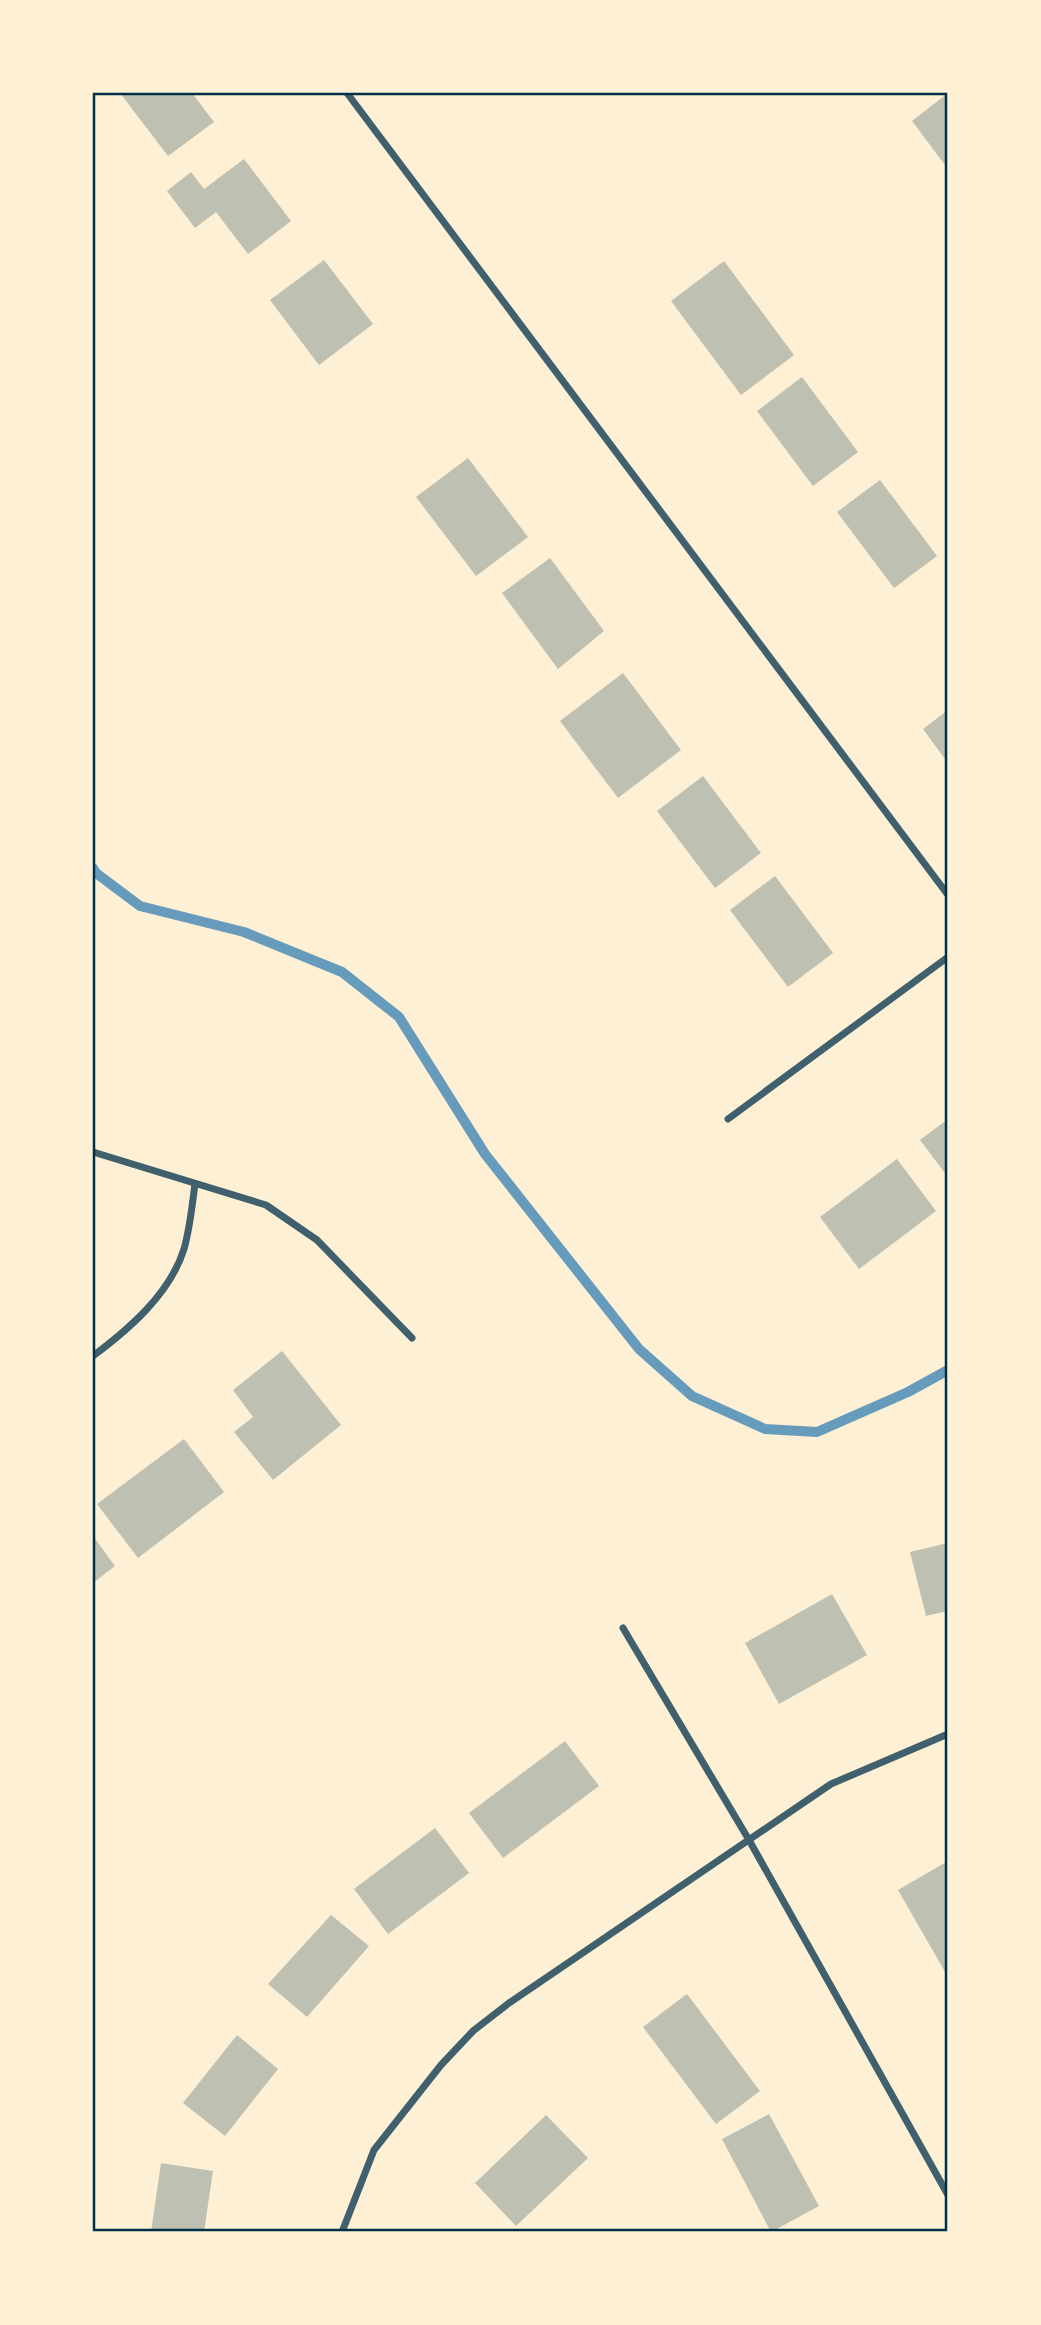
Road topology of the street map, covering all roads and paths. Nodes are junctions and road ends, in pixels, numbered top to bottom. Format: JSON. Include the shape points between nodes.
{"nodes":[{"id":1,"x":347,"y":93,"type":"edge"},
{"id":2,"x":948,"y":895,"type":"edge"},
{"id":3,"x":948,"y":957,"type":"edge"},
{"id":4,"x":728,"y":1119,"type":"dead end"},
{"id":5,"x":93,"y":1152,"type":"edge"},
{"id":6,"x":195,"y":1184,"type":"junction"},
{"id":7,"x":412,"y":1338,"type":"dead end"},
{"id":8,"x":93,"y":1356,"type":"edge"},
{"id":9,"x":623,"y":1628,"type":"dead end"},
{"id":10,"x":948,"y":1734,"type":"edge"},
{"id":11,"x":749,"y":1840,"type":"junction"},
{"id":12,"x":948,"y":2195,"type":"edge"},
{"id":13,"x":342,"y":2232,"type":"edge"}],
"edges":[{"from":1,"to":2,"type":"street"},
{"from":3,"to":4,"type":"street"},
{"from":5,"to":6,"type":"street"},
{"from":6,"to":7,"type":"street","via":[[266,1205],[317,1240]]},
{"from":6,"to":8,"type":"street","via":[[184,1251],[173,1274],[128,1327]]},
{"from":9,"to":11,"type":"street"},
{"from":10,"to":11,"type":"street","via":[[831,1784]]},
{"from":11,"to":12,"type":"street"},
{"from":11,"to":13,"type":"street","via":[[472,2031],[374,2150]]}]}
